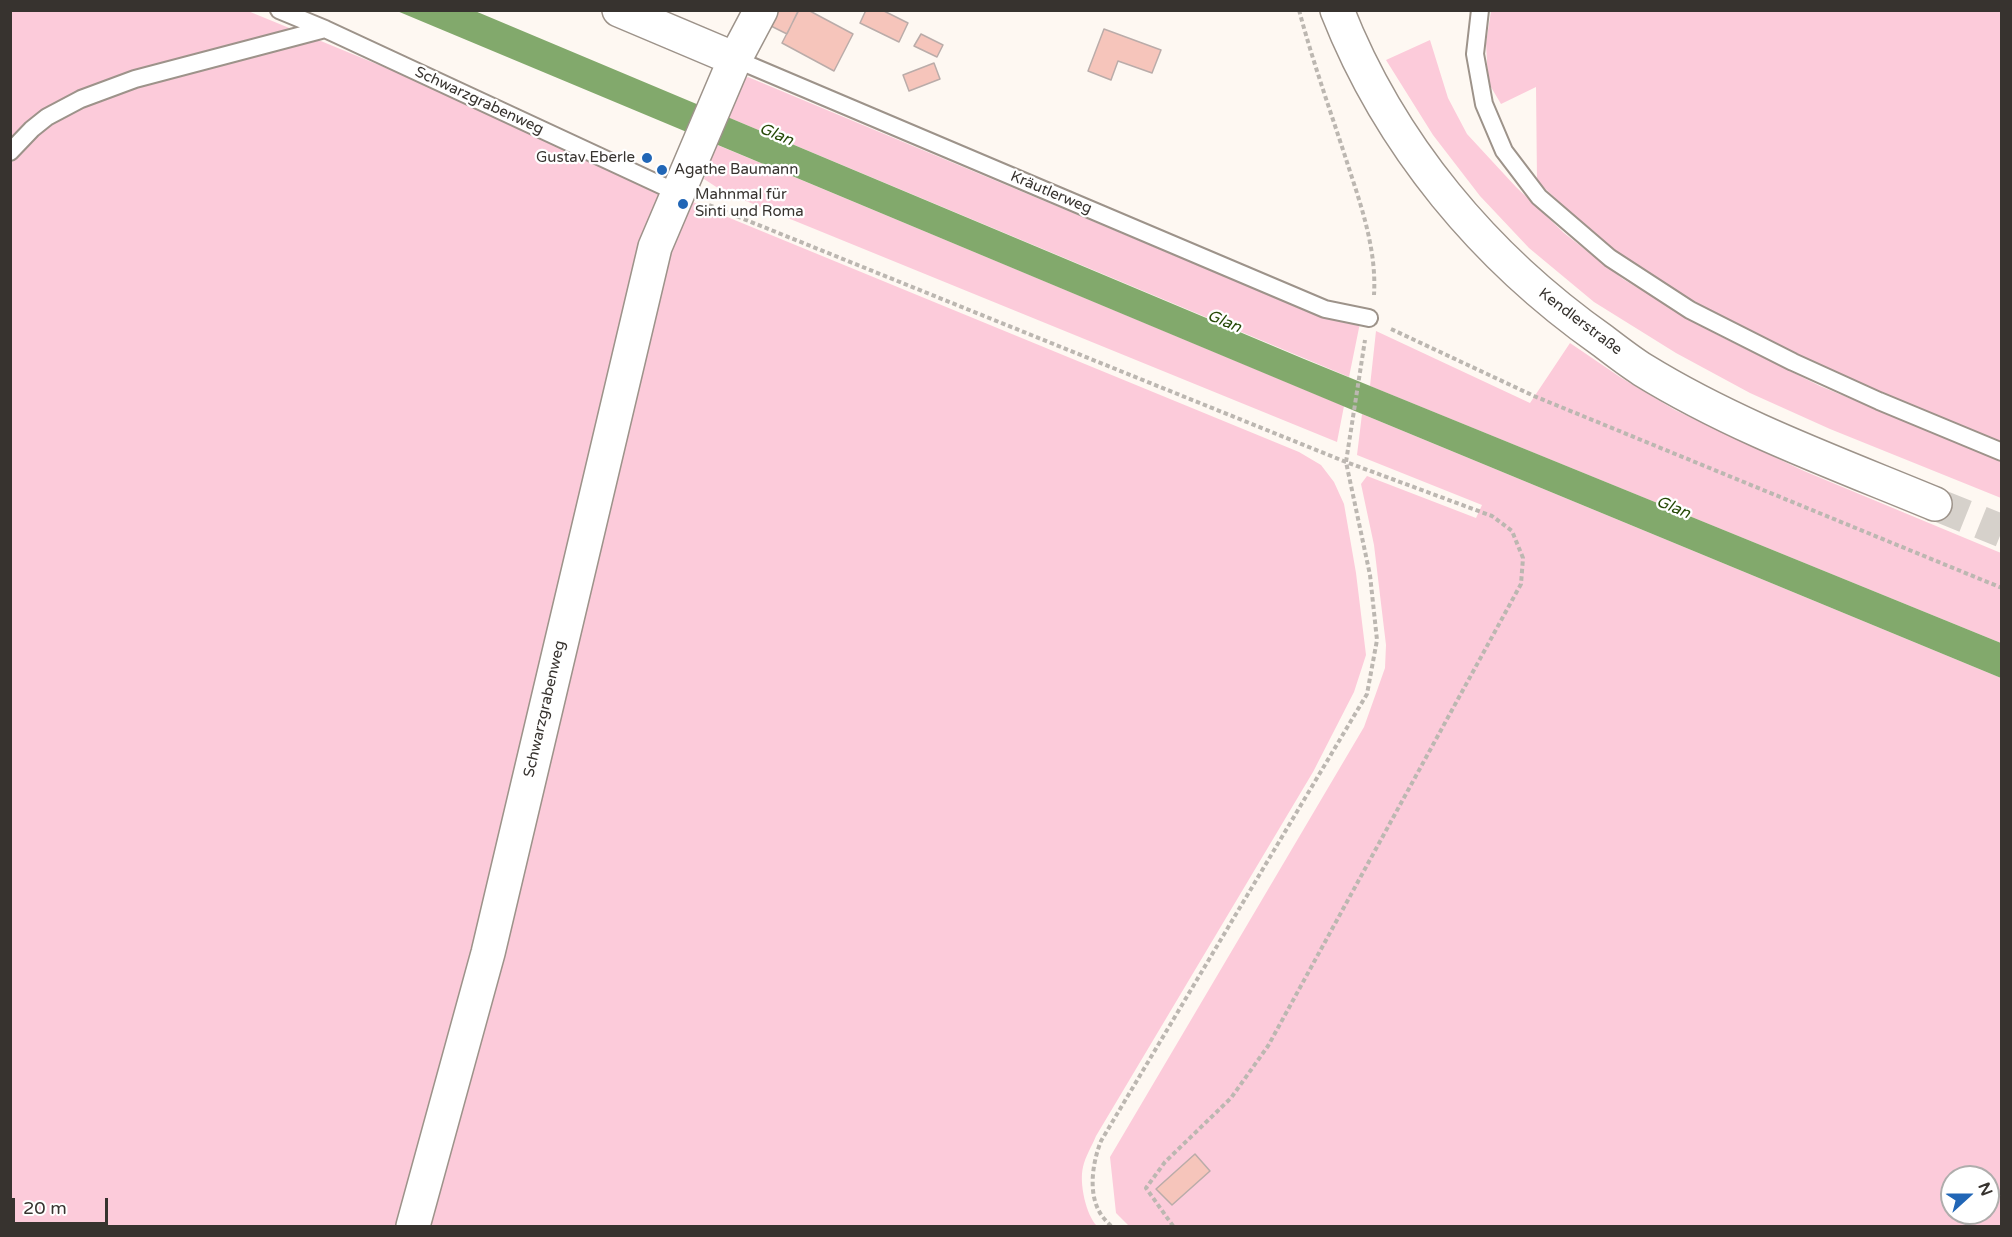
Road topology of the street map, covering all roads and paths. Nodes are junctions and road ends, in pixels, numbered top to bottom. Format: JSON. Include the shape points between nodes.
{"nodes":[{"id":1,"x":279,"y":10,"type":"edge"},
{"id":2,"x":619,"y":10,"type":"edge"},
{"id":3,"x":760,"y":10,"type":"edge"},
{"id":4,"x":1299,"y":10,"type":"edge"},
{"id":5,"x":1337,"y":10,"type":"edge"},
{"id":6,"x":1480,"y":10,"type":"edge"},
{"id":7,"x":325,"y":29,"type":"junction"},
{"id":8,"x":732,"y":67,"type":"junction"},
{"id":9,"x":10,"y":152,"type":"edge"},
{"id":10,"x":682,"y":185,"type":"junction"},
{"id":11,"x":1369,"y":318,"type":"junction"},
{"id":12,"x":1366,"y":336,"type":"dead end"},
{"id":13,"x":2001,"y":452,"type":"edge"},
{"id":14,"x":1346,"y":462,"type":"junction"},
{"id":15,"x":1935,"y":504,"type":"tunnel mouth"},
{"id":16,"x":2001,"y":588,"type":"edge"},
{"id":17,"x":413,"y":1227,"type":"edge"},
{"id":18,"x":1111,"y":1227,"type":"edge"},
{"id":19,"x":1173,"y":1227,"type":"edge"}],
"edges":[{"from":1,"to":7,"type":"lane","name":"Schwarzgrabenweg"},
{"from":2,"to":8,"type":"street","name":"Kräutlerweg"},
{"from":3,"to":8,"type":"street"},
{"from":4,"to":11,"type":"path","via":[[1370,242],[1374,293]]},
{"from":5,"to":15,"type":"street","name":"Kendlerstraße","via":[[1348,39],[1387,111],[1418,159],[1451,204],[1520,276],[1642,369],[1716,410]]},
{"from":6,"to":13,"type":"lane","via":[[1475,54],[1484,104],[1504,151],[1539,197],[1610,258],[1690,310],[1793,362]]},
{"from":7,"to":9,"type":"lane","via":[[135,79],[81,99],[47,117]]},
{"from":7,"to":10,"type":"lane","name":"Schwarzgrabenweg"},
{"from":8,"to":10,"type":"street"},
{"from":8,"to":11,"type":"lane","name":"Kräutlerweg","via":[[1325,309]]},
{"from":10,"to":14,"type":"path"},
{"from":10,"to":17,"type":"street","name":"Schwarzgrabenweg","via":[[655,247],[488,953]]},
{"from":11,"to":16,"type":"path","via":[[1534,396]]},
{"from":12,"to":14,"type":"path"},
{"from":14,"to":18,"type":"path","via":[[1370,575],[1377,640],[1367,694],[1101,1141],[1093,1161],[1094,1190],[1098,1210]]},
{"from":14,"to":19,"type":"path","via":[[1492,516],[1512,531],[1522,558],[1521,584],[1268,1046],[1231,1098],[1165,1162],[1146,1188]]}]}
